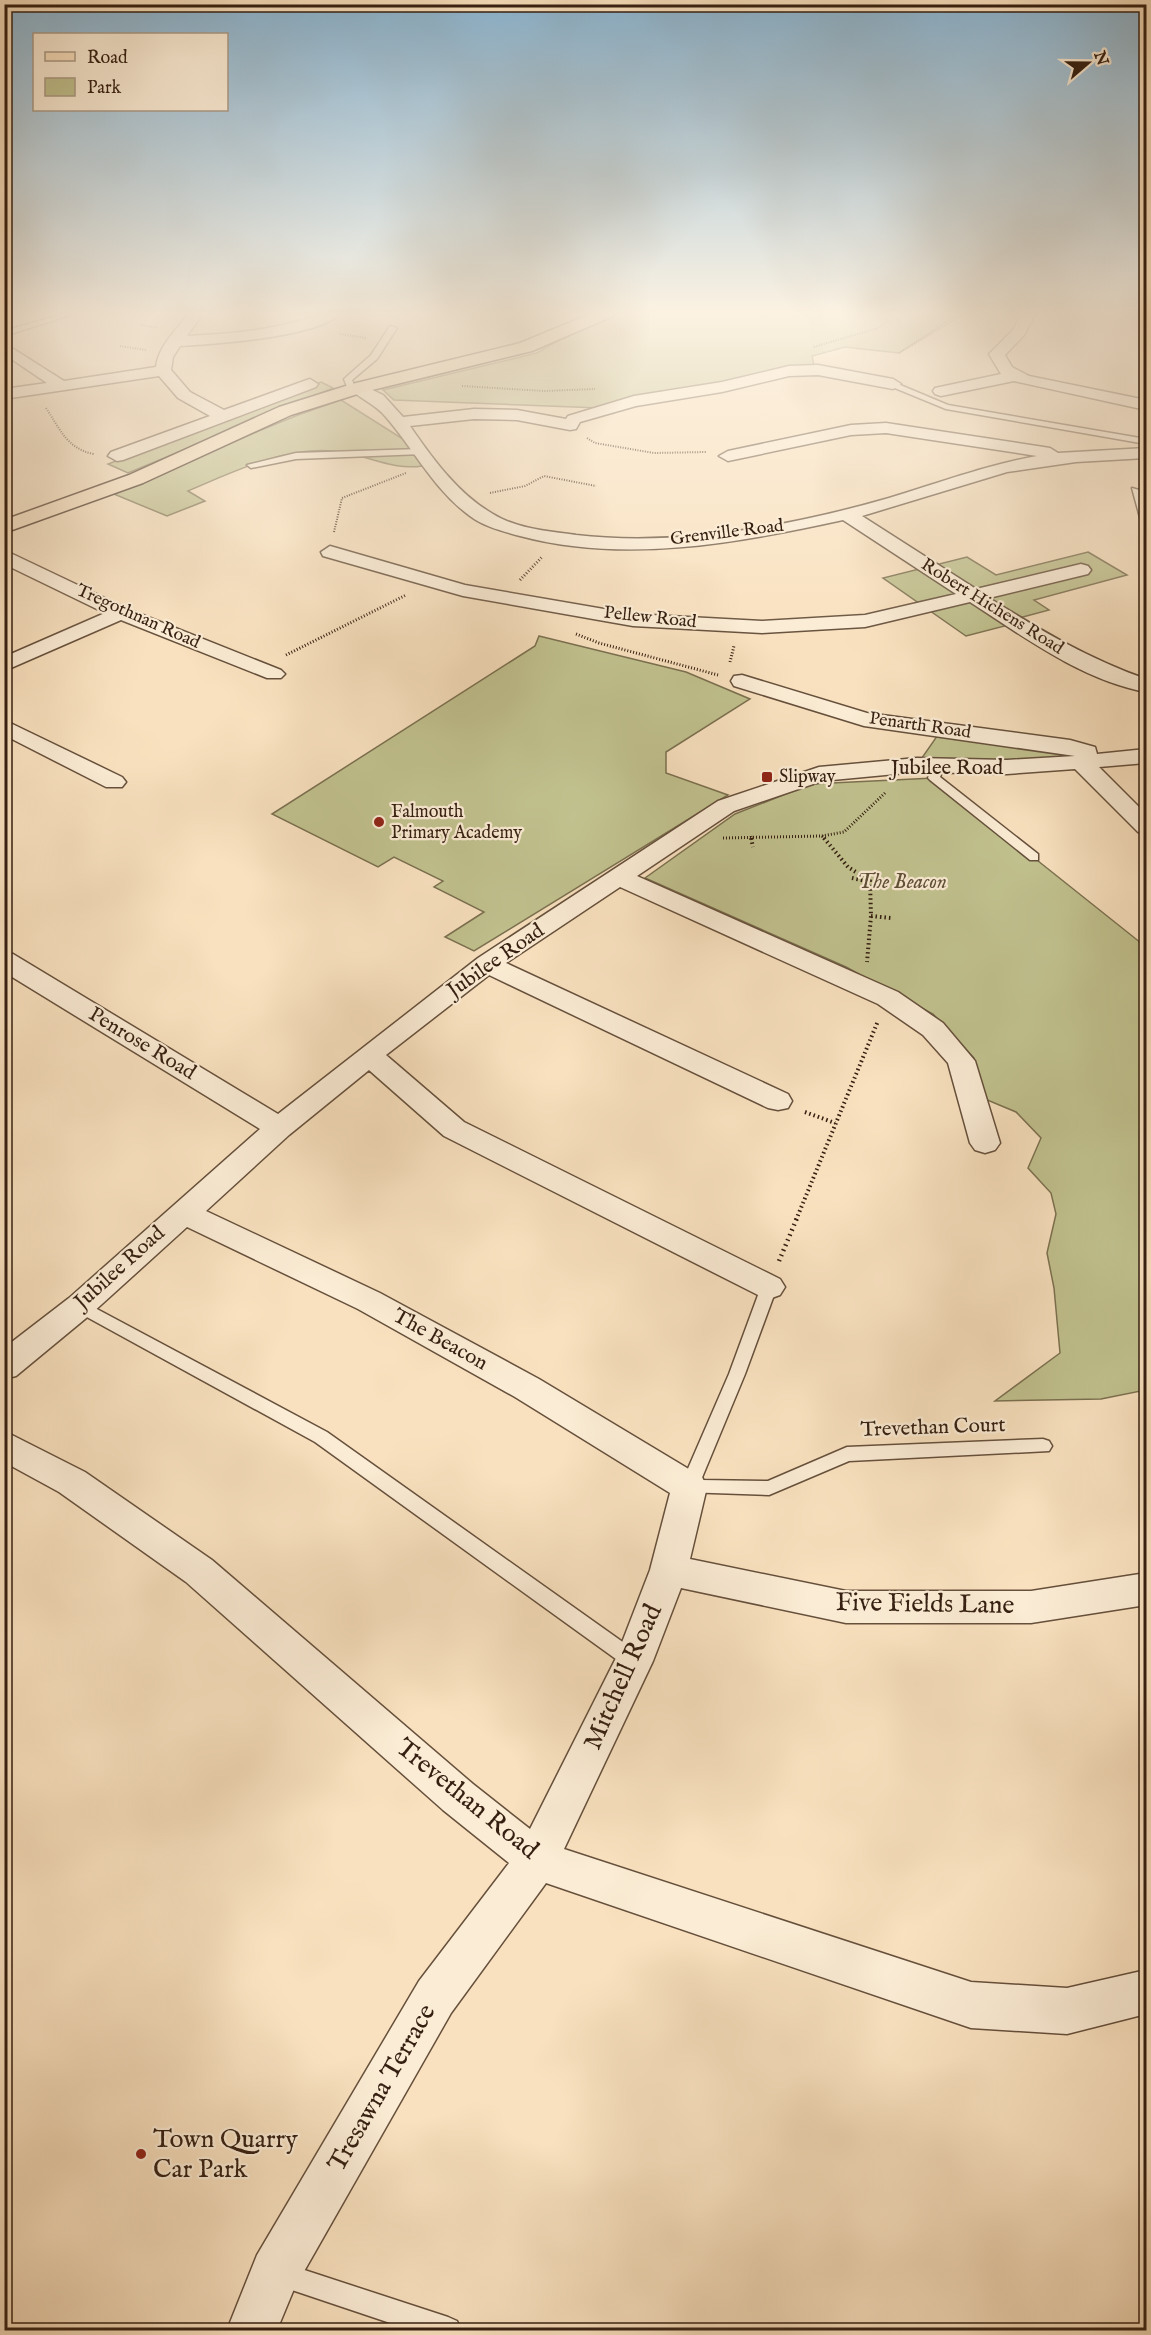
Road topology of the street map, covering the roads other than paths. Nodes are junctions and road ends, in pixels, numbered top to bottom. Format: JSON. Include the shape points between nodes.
{"nodes":[{"id":1,"x":206,"y":422,"type":"edge"},
{"id":2,"x":261,"y":422,"type":"edge"},
{"id":3,"x":399,"y":422,"type":"edge"},
{"id":4,"x":1032,"y":422,"type":"edge"},
{"id":5,"x":1146,"y":442,"type":"edge"},
{"id":6,"x":420,"y":452,"type":"junction"},
{"id":7,"x":1146,"y":453,"type":"edge"},
{"id":8,"x":117,"y":456,"type":"road end"},
{"id":9,"x":728,"y":456,"type":"road end"},
{"id":10,"x":1061,"y":458,"type":"junction"},
{"id":11,"x":251,"y":465,"type":"dead end"},
{"id":12,"x":1135,"y":490,"type":"dead end"},
{"id":13,"x":846,"y":514,"type":"junction"},
{"id":14,"x":1146,"y":521,"type":"edge"},
{"id":15,"x":4,"y":527,"type":"edge"},
{"id":16,"x":330,"y":552,"type":"road end"},
{"id":17,"x":4,"y":555,"type":"edge"},
{"id":18,"x":1082,"y":570,"type":"dead end"},
{"id":19,"x":974,"y":596,"type":"junction"},
{"id":20,"x":121,"y":613,"type":"junction"},
{"id":21,"x":4,"y":664,"type":"edge"},
{"id":22,"x":266,"y":671,"type":"road end"},
{"id":23,"x":734,"y":679,"type":"road end"},
{"id":24,"x":1146,"y":686,"type":"edge"},
{"id":25,"x":4,"y":726,"type":"edge"},
{"id":26,"x":1146,"y":756,"type":"edge"},
{"id":27,"x":1090,"y":761,"type":"junction"},
{"id":28,"x":939,"y":765,"type":"junction"},
{"id":29,"x":114,"y":782,"type":"dead end"},
{"id":30,"x":1141,"y":817,"type":"edge"},
{"id":31,"x":1034,"y":857,"type":"dead end"},
{"id":32,"x":621,"y":878,"type":"junction"},
{"id":33,"x":4,"y":960,"type":"edge"},
{"id":34,"x":487,"y":964,"type":"junction"},
{"id":35,"x":369,"y":1055,"type":"junction"},
{"id":36,"x":778,"y":1101,"type":"dead end"},
{"id":37,"x":279,"y":1128,"type":"junction"},
{"id":38,"x":985,"y":1143,"type":"dead end"},
{"id":39,"x":182,"y":1212,"type":"junction"},
{"id":40,"x":768,"y":1287,"type":"joint"},
{"id":41,"x":80,"y":1306,"type":"junction"},
{"id":42,"x":4,"y":1367,"type":"edge"},
{"id":43,"x":4,"y":1445,"type":"edge"},
{"id":44,"x":1043,"y":1446,"type":"dead end"},
{"id":45,"x":688,"y":1487,"type":"junction"},
{"id":46,"x":669,"y":1570,"type":"junction"},
{"id":47,"x":1146,"y":1589,"type":"edge"},
{"id":48,"x":634,"y":1661,"type":"junction"},
{"id":49,"x":537,"y":1860,"type":"junction"},
{"id":50,"x":1146,"y":1992,"type":"edge"},
{"id":51,"x":274,"y":2273,"type":"junction"},
{"id":52,"x":252,"y":2331,"type":"edge"},
{"id":53,"x":448,"y":2331,"type":"edge"}],
"edges":[{"from":1,"to":8,"type":"street"},
{"from":2,"to":15,"type":"main road","via":[[136,479]]},
{"from":3,"to":6,"type":"street","name":"Grenville Road"},
{"from":4,"to":5,"type":"lane"},
{"from":6,"to":11,"type":"lane","via":[[296,456]]},
{"from":6,"to":13,"type":"street","name":"Grenville Road","via":[[477,513],[516,530],[574,540],[709,537]]},
{"from":7,"to":10,"type":"street","name":"Grenville Road"},
{"from":9,"to":10,"type":"street","via":[[851,430],[886,429],[1029,449]]},
{"from":10,"to":13,"type":"street","name":"Grenville Road","via":[[975,476]]},
{"from":12,"to":14,"type":"lane"},
{"from":13,"to":19,"type":"street","name":"Robert Hichens Road"},
{"from":16,"to":19,"type":"street","name":"Pellew Road","via":[[463,590],[633,620],[762,627],[865,621]]},
{"from":17,"to":20,"type":"street","name":"Tregothnan Road"},
{"from":18,"to":19,"type":"street","name":"Pellew Road"},
{"from":19,"to":24,"type":"street","name":"Robert Hichens Road","via":[[1051,646]]},
{"from":20,"to":21,"type":"street"},
{"from":20,"to":22,"type":"street","name":"Tregothnan Road"},
{"from":23,"to":27,"type":"street","name":"Penarth Road","via":[[864,719],[1070,747],[1086,751]]},
{"from":25,"to":29,"type":"street"},
{"from":26,"to":27,"type":"street","name":"Jubilee Road"},
{"from":27,"to":28,"type":"street","name":"Jubilee Road","via":[[1006,768]]},
{"from":27,"to":30,"type":"street"},
{"from":28,"to":31,"type":"lane","via":[[934,778]]},
{"from":28,"to":32,"type":"street","name":"Jubilee Road","via":[[819,774],[726,806]]},
{"from":32,"to":34,"type":"street","name":"Jubilee Road"},
{"from":32,"to":38,"type":"street","via":[[876,992],[933,1029],[961,1061]]},
{"from":33,"to":37,"type":"street","name":"Penrose Road"},
{"from":34,"to":35,"type":"street","name":"Jubilee Road"},
{"from":34,"to":36,"type":"street"},
{"from":35,"to":37,"type":"street","name":"Jubilee Road"},
{"from":35,"to":40,"type":"street","via":[[454,1129]]},
{"from":37,"to":39,"type":"street","name":"Jubilee Road"},
{"from":39,"to":41,"type":"street","name":"Jubilee Road"},
{"from":39,"to":45,"type":"street","name":"The Beacon","via":[[369,1301],[527,1388]]},
{"from":40,"to":45,"type":"lane","via":[[737,1374]]},
{"from":41,"to":42,"type":"street","name":"Jubilee Road"},
{"from":41,"to":48,"type":"lane","via":[[321,1437]]},
{"from":43,"to":49,"type":"street","name":"Trevethan Road","via":[[72,1482],[199,1571],[458,1797]]},
{"from":44,"to":45,"type":"lane","name":"Trevethan Court","via":[[847,1454],[769,1488]]},
{"from":45,"to":46,"type":"street","name":"Mitchell Road"},
{"from":46,"to":47,"type":"street","name":"Five Fields Lane","via":[[846,1607],[1031,1606]]},
{"from":46,"to":48,"type":"street","name":"Mitchell Road"},
{"from":48,"to":49,"type":"street","name":"Mitchell Road"},
{"from":49,"to":50,"type":"street","name":"Trevethan Road","via":[[971,2005],[1067,2011]]},
{"from":49,"to":51,"type":"street","name":"Tresawna Terrace","via":[[435,1997]]},
{"from":51,"to":52,"type":"street","name":"Tresawna Terrace"},
{"from":51,"to":53,"type":"lane"}]}
